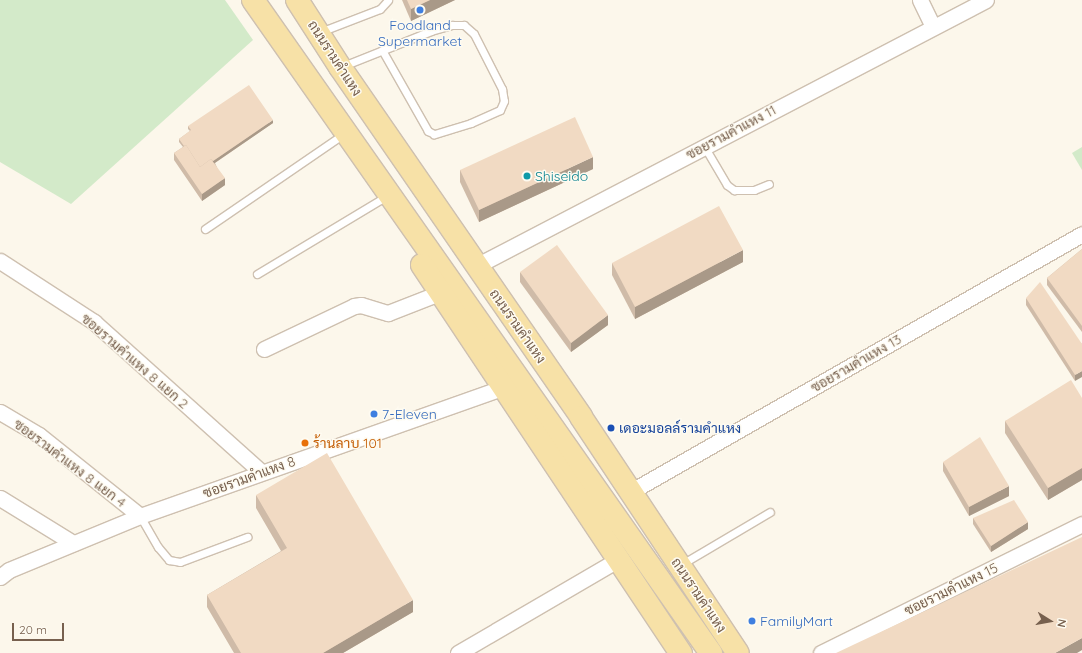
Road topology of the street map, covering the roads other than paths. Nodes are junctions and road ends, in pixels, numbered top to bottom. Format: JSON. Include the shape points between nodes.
{"nodes":[{"id":1,"x":253,"y":0,"type":"edge"},
{"id":2,"x":297,"y":0,"type":"edge"},
{"id":3,"x":388,"y":0,"type":"edge"},
{"id":4,"x":920,"y":0,"type":"edge"},
{"id":5,"x":986,"y":0,"type":"edge"},
{"id":6,"x":933,"y":26,"type":"junction"},
{"id":7,"x":318,"y":33,"type":"junction"},
{"id":8,"x":382,"y":50,"type":"junction"},
{"id":9,"x":340,"y":67,"type":"junction"},
{"id":10,"x":350,"y":140,"type":"junction"},
{"id":11,"x":704,"y":146,"type":"junction"},
{"id":12,"x":769,"y":184,"type":"dead end"},
{"id":13,"x":382,"y":199,"type":"junction"},
{"id":14,"x":205,"y":229,"type":"dead end"},
{"id":15,"x":1082,"y":234,"type":"edge"},
{"id":16,"x":0,"y":261,"type":"edge"},
{"id":17,"x":476,"y":266,"type":"junction"},
{"id":18,"x":257,"y":274,"type":"dead end"},
{"id":19,"x":439,"y":293,"type":"junction"},
{"id":20,"x":264,"y":349,"type":"dead end"},
{"id":21,"x":502,"y":388,"type":"junction"},
{"id":22,"x":0,"y":412,"type":"edge"},
{"id":23,"x":261,"y":472,"type":"junction"},
{"id":24,"x":630,"y":492,"type":"junction"},
{"id":25,"x":0,"y":498,"type":"edge"},
{"id":26,"x":770,"y":512,"type":"dead end"},
{"id":27,"x":140,"y":516,"type":"junction"},
{"id":28,"x":1082,"y":524,"type":"edge"},
{"id":29,"x":247,"y":537,"type":"dead end"},
{"id":30,"x":73,"y":543,"type":"junction"},
{"id":31,"x":619,"y":559,"type":"junction"},
{"id":32,"x":680,"y":566,"type":"junction"},
{"id":33,"x":0,"y":577,"type":"edge"},
{"id":34,"x":458,"y":653,"type":"edge"},
{"id":35,"x":681,"y":653,"type":"edge"},
{"id":36,"x":711,"y":653,"type":"edge"},
{"id":37,"x":738,"y":653,"type":"edge"},
{"id":38,"x":821,"y":653,"type":"edge"}],
"edges":[{"from":1,"to":10,"type":"main road","name":"ถนนรามคำแหง"},
{"from":2,"to":7,"type":"main road","name":"ถนนรามคำแหง"},
{"from":3,"to":7,"type":"lane","via":[[380,9]]},
{"from":4,"to":6,"type":"street"},
{"from":5,"to":6,"type":"street","name":"ซอยรามคำแหง 11"},
{"from":6,"to":11,"type":"street","name":"ซอยรามคำแหง 11"},
{"from":7,"to":9,"type":"main road","name":"ถนนรามคำแหง"},
{"from":8,"to":8,"type":"lane","via":[[428,130],[434,134],[471,123],[500,110],[504,101],[502,89],[474,34],[464,25],[452,25],[431,31]]},
{"from":8,"to":9,"type":"lane"},
{"from":9,"to":17,"type":"main road","name":"ถนนรามคำแหง"},
{"from":10,"to":13,"type":"main road","name":"ถนนรามคำแหง"},
{"from":10,"to":14,"type":"lane"},
{"from":10,"to":36,"type":"main road","name":"ถนนรามคำแหง"},
{"from":11,"to":12,"type":"lane","via":[[727,186],[734,190],[748,191]]},
{"from":11,"to":17,"type":"street","name":"ซอยรามคำแหง 11"},
{"from":13,"to":18,"type":"lane"},
{"from":13,"to":19,"type":"main road","name":"ถนนรามคำแหง"},
{"from":15,"to":24,"type":"street","name":"ซอยรามคำแหง 13"},
{"from":16,"to":23,"type":"street","name":"ซอยรามคำแหง 8 แยก 2","via":[[94,322]]},
{"from":17,"to":24,"type":"main road","name":"ถนนรามคำแหง"},
{"from":19,"to":20,"type":"street","via":[[388,313],[361,305],[354,306]]},
{"from":19,"to":21,"type":"main road","name":"ถนนรามคำแหง"},
{"from":21,"to":23,"type":"street","name":"ซอยรามคำแหง 8"},
{"from":21,"to":31,"type":"main road","name":"ถนนรามคำแหง"},
{"from":22,"to":27,"type":"street","name":"ซอยรามคำแหง 8 แยก 4","via":[[39,435]]},
{"from":23,"to":27,"type":"street","name":"ซอยรามคำแหง 8"},
{"from":24,"to":32,"type":"main road","name":"ถนนรามคำแหง"},
{"from":25,"to":30,"type":"street"},
{"from":26,"to":32,"type":"lane"},
{"from":27,"to":29,"type":"lane","via":[[158,547],[169,560],[180,562]]},
{"from":27,"to":30,"type":"street","name":"ซอยรามคำแหง 8"},
{"from":28,"to":38,"type":"street","name":"ซอยรามคำแหง 15"},
{"from":30,"to":33,"type":"street","name":"ซอยรามคำแหง 8","via":[[9,570]]},
{"from":31,"to":34,"type":"street"},
{"from":31,"to":35,"type":"main road","name":"ถนนรามคำแหง"},
{"from":32,"to":37,"type":"main road","name":"ถนนรามคำแหง"}]}
